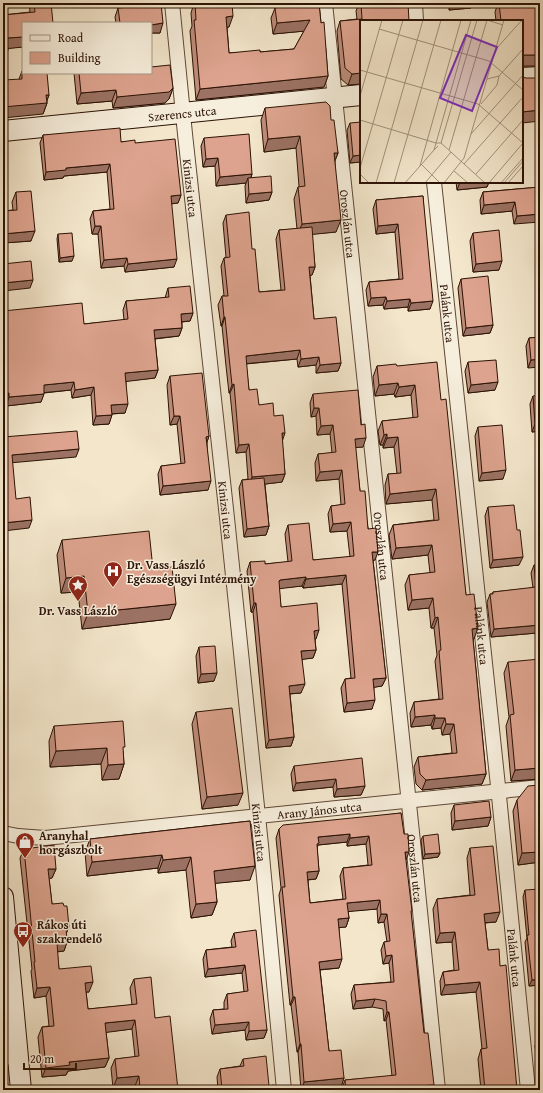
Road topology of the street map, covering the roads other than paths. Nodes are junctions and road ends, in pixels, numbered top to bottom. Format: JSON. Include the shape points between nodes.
{"nodes":[{"id":1,"x":172,"y":3,"type":"edge"},
{"id":2,"x":326,"y":3,"type":"edge"},
{"id":3,"x":415,"y":3,"type":"edge"},
{"id":4,"x":416,"y":20,"type":"edge"},
{"id":5,"x":540,"y":76,"type":"edge"},
{"id":6,"x":523,"y":78,"type":"edge"},
{"id":7,"x":360,"y":95,"type":"edge"},
{"id":8,"x":336,"y":98,"type":"junction"},
{"id":9,"x":183,"y":113,"type":"junction"},
{"id":10,"x":3,"y":131,"type":"edge"},
{"id":11,"x":434,"y":183,"type":"edge"},
{"id":12,"x":540,"y":787,"type":"edge"},
{"id":13,"x":498,"y":792,"type":"junction"},
{"id":14,"x":409,"y":800,"type":"junction"},
{"id":15,"x":258,"y":816,"type":"junction"},
{"id":16,"x":3,"y":833,"type":"edge"},
{"id":17,"x":3,"y":897,"type":"edge"},
{"id":18,"x":10,"y":1057,"type":"edge"},
{"id":19,"x":21,"y":1090,"type":"edge"},
{"id":20,"x":284,"y":1090,"type":"edge"},
{"id":21,"x":438,"y":1090,"type":"edge"},
{"id":22,"x":528,"y":1090,"type":"edge"}],
"edges":[{"from":1,"to":9,"type":"street","name":"Kinizsi utca"},
{"from":2,"to":8,"type":"street","name":"Oroszlán utca"},
{"from":3,"to":4,"type":"street"},
{"from":5,"to":6,"type":"street"},
{"from":7,"to":8,"type":"street","name":"Szerencs utca"},
{"from":8,"to":9,"type":"street","name":"Szerencs utca"},
{"from":8,"to":14,"type":"street","name":"Oroszlán utca"},
{"from":9,"to":10,"type":"street","name":"Szerencs utca"},
{"from":9,"to":15,"type":"street","name":"Kinizsi utca"},
{"from":11,"to":13,"type":"street","name":"Palánk utca"},
{"from":12,"to":13,"type":"street","name":"Arany János utca"},
{"from":13,"to":14,"type":"street","name":"Arany János utca"},
{"from":13,"to":22,"type":"street","name":"Palánk utca"},
{"from":14,"to":15,"type":"street","name":"Arany János utca"},
{"from":14,"to":21,"type":"street","name":"Oroszlán utca"},
{"from":15,"to":16,"type":"street","name":"Arany János utca","via":[[45,838]]},
{"from":15,"to":20,"type":"street","name":"Kinizsi utca"},
{"from":17,"to":18,"type":"street"},
{"from":18,"to":19,"type":"street"}]}
